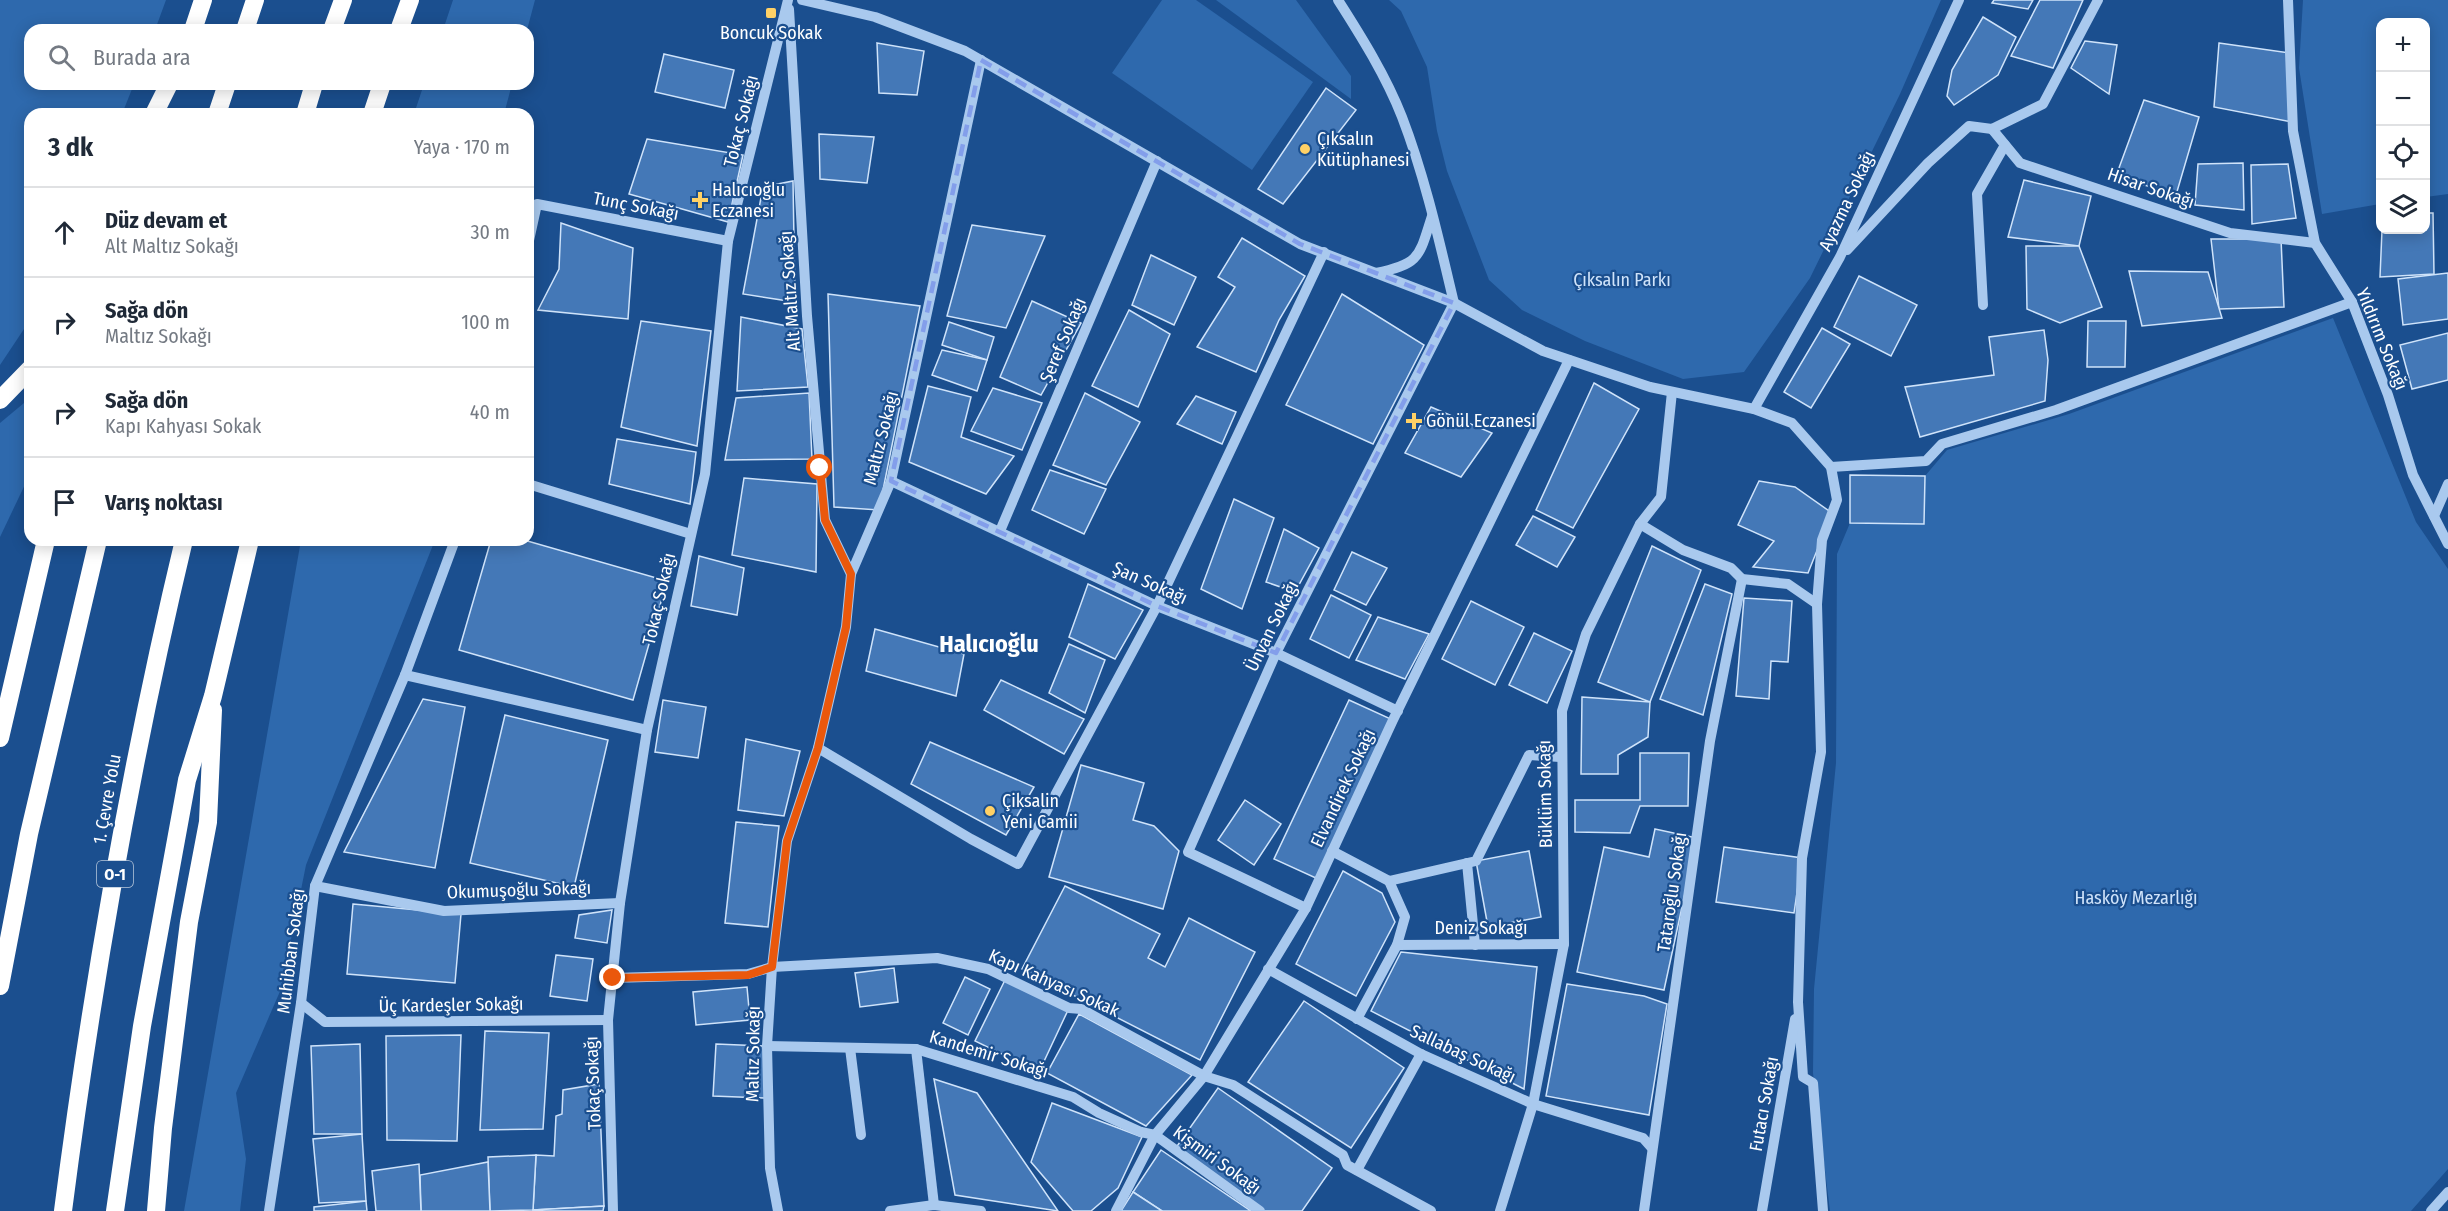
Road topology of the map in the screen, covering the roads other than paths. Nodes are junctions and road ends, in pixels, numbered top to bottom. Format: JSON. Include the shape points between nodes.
{"nodes":[{"id":1,"x":203,"y":0,"type":"edge"},
{"id":2,"x":255,"y":0,"type":"edge"},
{"id":3,"x":343,"y":0,"type":"edge"},
{"id":4,"x":410,"y":0,"type":"edge"},
{"id":5,"x":788,"y":0,"type":"edge"},
{"id":6,"x":802,"y":0,"type":"edge"},
{"id":7,"x":1338,"y":0,"type":"edge"},
{"id":8,"x":1959,"y":0,"type":"edge"},
{"id":9,"x":2098,"y":0,"type":"edge"},
{"id":10,"x":2288,"y":0,"type":"edge"},
{"id":11,"x":195,"y":24,"type":"edge"},
{"id":12,"x":247,"y":24,"type":"edge"},
{"id":13,"x":334,"y":24,"type":"edge"},
{"id":14,"x":401,"y":24,"type":"edge"},
{"id":15,"x":981,"y":60,"type":"junction"},
{"id":16,"x":167,"y":90,"type":"edge"},
{"id":17,"x":172,"y":90,"type":"edge"},
{"id":18,"x":225,"y":90,"type":"edge"},
{"id":19,"x":312,"y":90,"type":"edge"},
{"id":20,"x":379,"y":90,"type":"edge"},
{"id":21,"x":157,"y":108,"type":"edge"},
{"id":22,"x":167,"y":108,"type":"edge"},
{"id":23,"x":219,"y":108,"type":"edge"},
{"id":24,"x":307,"y":108,"type":"edge"},
{"id":25,"x":374,"y":108,"type":"edge"},
{"id":26,"x":1992,"y":129,"type":"junction"},
{"id":27,"x":2005,"y":145,"type":"junction"},
{"id":28,"x":1157,"y":161,"type":"junction"},
{"id":29,"x":1433,"y":214,"type":"junction"},
{"id":30,"x":534,"y":218,"type":"edge"},
{"id":31,"x":728,"y":241,"type":"junction"},
{"id":32,"x":2315,"y":243,"type":"junction"},
{"id":33,"x":1324,"y":252,"type":"junction"},
{"id":34,"x":1840,"y":257,"type":"junction"},
{"id":35,"x":1376,"y":273,"type":"junction"},
{"id":36,"x":2352,"y":302,"type":"junction"},
{"id":37,"x":1454,"y":303,"type":"junction"},
{"id":38,"x":1983,"y":305,"type":"dead end"},
{"id":39,"x":1569,"y":360,"type":"junction"},
{"id":40,"x":24,"y":375,"type":"edge"},
{"id":41,"x":1672,"y":392,"type":"junction"},
{"id":42,"x":0,"y":400,"type":"edge"},
{"id":43,"x":1754,"y":409,"type":"junction"},
{"id":44,"x":1831,"y":467,"type":"junction"},
{"id":45,"x":891,"y":481,"type":"junction"},
{"id":46,"x":2448,"y":484,"type":"edge"},
{"id":47,"x":534,"y":486,"type":"edge"},
{"id":48,"x":2434,"y":516,"type":"junction"},
{"id":49,"x":1640,"y":524,"type":"junction"},
{"id":50,"x":1000,"y":531,"type":"junction"},
{"id":51,"x":691,"y":534,"type":"junction"},
{"id":52,"x":2448,"y":544,"type":"edge"},
{"id":53,"x":45,"y":546,"type":"edge"},
{"id":54,"x":97,"y":546,"type":"edge"},
{"id":55,"x":183,"y":546,"type":"edge"},
{"id":56,"x":249,"y":546,"type":"edge"},
{"id":57,"x":453,"y":546,"type":"edge"},
{"id":58,"x":851,"y":574,"type":"junction"},
{"id":59,"x":1742,"y":579,"type":"junction"},
{"id":60,"x":1817,"y":604,"type":"junction"},
{"id":61,"x":1157,"y":606,"type":"junction"},
{"id":62,"x":1276,"y":653,"type":"junction"},
{"id":63,"x":405,"y":675,"type":"junction"},
{"id":64,"x":213,"y":696,"type":"junction"},
{"id":65,"x":1398,"y":711,"type":"junction"},
{"id":66,"x":647,"y":730,"type":"junction"},
{"id":67,"x":0,"y":738,"type":"edge"},
{"id":68,"x":818,"y":748,"type":"junction"},
{"id":69,"x":1560,"y":758,"type":"junction"},
{"id":70,"x":1332,"y":851,"type":"junction"},
{"id":71,"x":1467,"y":863,"type":"junction"},
{"id":72,"x":1389,"y":881,"type":"junction"},
{"id":73,"x":315,"y":886,"type":"junction"},
{"id":74,"x":620,"y":903,"type":"junction"},
{"id":75,"x":1306,"y":908,"type":"junction"},
{"id":76,"x":1564,"y":944,"type":"junction"},
{"id":77,"x":1397,"y":945,"type":"junction"},
{"id":78,"x":1475,"y":945,"type":"junction"},
{"id":79,"x":772,"y":967,"type":"junction"},
{"id":80,"x":1268,"y":969,"type":"junction"},
{"id":81,"x":613,"y":978,"type":"junction"},
{"id":82,"x":0,"y":986,"type":"edge"},
{"id":83,"x":1798,"y":1002,"type":"junction"},
{"id":84,"x":302,"y":1004,"type":"junction"},
{"id":85,"x":1357,"y":1019,"type":"junction"},
{"id":86,"x":608,"y":1020,"type":"junction"},
{"id":87,"x":767,"y":1046,"type":"junction"},
{"id":88,"x":850,"y":1048,"type":"junction"},
{"id":89,"x":916,"y":1049,"type":"junction"},
{"id":90,"x":1421,"y":1054,"type":"junction"},
{"id":91,"x":1204,"y":1076,"type":"junction"},
{"id":92,"x":1533,"y":1104,"type":"junction"},
{"id":93,"x":861,"y":1135,"type":"dead end"},
{"id":94,"x":1155,"y":1135,"type":"junction"},
{"id":95,"x":1652,"y":1147,"type":"junction"},
{"id":96,"x":1357,"y":1170,"type":"junction"},
{"id":97,"x":2448,"y":1192,"type":"edge"},
{"id":98,"x":934,"y":1205,"type":"junction"},
{"id":99,"x":63,"y":1211,"type":"edge"},
{"id":100,"x":116,"y":1211,"type":"edge"},
{"id":101,"x":156,"y":1211,"type":"edge"},
{"id":102,"x":269,"y":1211,"type":"edge"},
{"id":103,"x":613,"y":1211,"type":"edge"},
{"id":104,"x":778,"y":1211,"type":"edge"},
{"id":105,"x":890,"y":1211,"type":"edge"},
{"id":106,"x":981,"y":1211,"type":"edge"},
{"id":107,"x":1116,"y":1211,"type":"edge"},
{"id":108,"x":1260,"y":1211,"type":"edge"},
{"id":109,"x":1431,"y":1211,"type":"edge"},
{"id":110,"x":1500,"y":1211,"type":"edge"},
{"id":111,"x":1644,"y":1211,"type":"edge"},
{"id":112,"x":1762,"y":1211,"type":"edge"},
{"id":113,"x":1822,"y":1211,"type":"edge"},
{"id":114,"x":2431,"y":1211,"type":"edge"}],
"edges":[{"from":1,"to":11,"type":"highway"},
{"from":2,"to":12,"type":"highway"},
{"from":3,"to":13,"type":"highway"},
{"from":4,"to":14,"type":"highway"},
{"from":5,"to":31,"type":"street","name":"Tokaç Sokağı"},
{"from":5,"to":58,"type":"street","name":"Alt Maltız Sokağı","via":[[807,316],[825,520]]},
{"from":6,"to":15,"type":"street","via":[[875,17]]},
{"from":7,"to":29,"type":"street","via":[[1401,115]]},
{"from":8,"to":34,"type":"street","name":"Ayazma Sokağı"},
{"from":9,"to":26,"type":"street","via":[[2043,104]]},
{"from":10,"to":32,"type":"street","name":"Yıldırım Sokağı","via":[[2293,131]]},
{"from":15,"to":28,"type":"street"},
{"from":15,"to":45,"type":"street","name":"Maltız Sokağı"},
{"from":16,"to":21,"type":"highway"},
{"from":17,"to":22,"type":"highway"},
{"from":18,"to":23,"type":"highway"},
{"from":19,"to":24,"type":"highway"},
{"from":20,"to":25,"type":"highway"},
{"from":26,"to":27,"type":"street","name":"Hisar Sokağı"},
{"from":26,"to":34,"type":"street","via":[[1969,126],[1928,163]]},
{"from":27,"to":32,"type":"street","name":"Hisar Sokağı","via":[[2020,163],[2230,232]]},
{"from":27,"to":38,"type":"street","via":[[1977,194]]},
{"from":28,"to":33,"type":"street","via":[[1300,244]]},
{"from":28,"to":50,"type":"street","name":"Şeref Sokağı"},
{"from":29,"to":35,"type":"street","via":[[1419,255],[1401,268]]},
{"from":29,"to":37,"type":"street"},
{"from":30,"to":31,"type":"street","name":"Tunç Sokağı","via":[[537,204]]},
{"from":31,"to":51,"type":"street","name":"Tokaç Sokağı","via":[[705,474]]},
{"from":32,"to":36,"type":"street","name":"Yıldırım Sokağı"},
{"from":33,"to":35,"type":"street"},
{"from":33,"to":61,"type":"street"},
{"from":34,"to":43,"type":"street","name":"Ayazma Sokağı"},
{"from":35,"to":37,"type":"street"},
{"from":36,"to":44,"type":"street","via":[[2056,410],[1942,444],[1926,461]]},
{"from":36,"to":48,"type":"street","name":"Yıldırım Sokağı","via":[[2388,395],[2413,475]]},
{"from":37,"to":39,"type":"street","via":[[1543,351]]},
{"from":37,"to":62,"type":"street","name":"Ünvan Sokağı"},
{"from":39,"to":41,"type":"street"},
{"from":39,"to":65,"type":"street","name":"Elvandirek Sokağı"},
{"from":40,"to":42,"type":"highway"},
{"from":41,"to":43,"type":"street"},
{"from":41,"to":49,"type":"street","name":"Büklüm Sokağı","via":[[1661,497]]},
{"from":43,"to":44,"type":"street","via":[[1792,423]]},
{"from":44,"to":60,"type":"street","via":[[1837,500],[1822,540]]},
{"from":45,"to":50,"type":"street","name":"Şan Sokağı"},
{"from":45,"to":58,"type":"street","name":"Maltız Sokağı"},
{"from":46,"to":48,"type":"street"},
{"from":47,"to":51,"type":"street"},
{"from":48,"to":52,"type":"street","name":"Yıldırım Sokağı"},
{"from":49,"to":59,"type":"street","via":[[1683,550],[1731,568]]},
{"from":49,"to":69,"type":"street","name":"Büklüm Sokağı","via":[[1586,634],[1562,711]]},
{"from":50,"to":61,"type":"street","name":"Şan Sokağı"},
{"from":51,"to":66,"type":"street","name":"Tokaç Sokağı"},
{"from":53,"to":67,"type":"highway"},
{"from":54,"to":82,"type":"highway","via":[[29,834]]},
{"from":55,"to":99,"type":"highway","name":"1. Çevre Yolu","number":"O-1","via":[[152,671],[119,852]]},
{"from":56,"to":64,"type":"highway"},
{"from":57,"to":63,"type":"street","name":"Muhibban Sokağı"},
{"from":58,"to":68,"type":"street","name":"Maltız Sokağı","via":[[846,627]]},
{"from":59,"to":60,"type":"street","via":[[1788,584]]},
{"from":59,"to":95,"type":"street","name":"Tataroğlu Sokağı","via":[[1710,741]]},
{"from":60,"to":83,"type":"street","via":[[1821,752],[1802,858]]},
{"from":61,"to":62,"type":"street","name":"Şan Sokağı"},
{"from":61,"to":68,"type":"street","via":[[1018,864]]},
{"from":62,"to":65,"type":"street","name":"Şan Sokağı"},
{"from":62,"to":75,"type":"street","name":"Ünvan Sokağı","via":[[1188,852]]},
{"from":63,"to":66,"type":"street"},
{"from":63,"to":73,"type":"street","name":"Muhibban Sokağı"},
{"from":64,"to":100,"type":"highway","via":[[187,780],[169,870]]},
{"from":64,"to":101,"type":"highway","via":[[208,822],[189,922]]},
{"from":65,"to":70,"type":"street","name":"Elvandirek Sokağı"},
{"from":66,"to":74,"type":"street","name":"Tokaç Sokağı"},
{"from":68,"to":79,"type":"street","name":"Maltız Sokağı","via":[[787,841]]},
{"from":69,"to":71,"type":"street","via":[[1529,755],[1476,861]]},
{"from":69,"to":76,"type":"street","name":"Büklüm Sokağı"},
{"from":70,"to":72,"type":"street"},
{"from":70,"to":75,"type":"street","name":"Elvandirek Sokağı"},
{"from":71,"to":72,"type":"street"},
{"from":71,"to":78,"type":"street"},
{"from":72,"to":77,"type":"street","via":[[1405,917]]},
{"from":73,"to":74,"type":"street","name":"Okumuşoğlu Sokağı","via":[[444,911]]},
{"from":73,"to":84,"type":"street","name":"Muhibban Sokağı"},
{"from":74,"to":81,"type":"street","name":"Tokaç Sokağı"},
{"from":75,"to":80,"type":"street","name":"Elvandirek Sokağı"},
{"from":76,"to":78,"type":"street","name":"Deniz Sokağı"},
{"from":76,"to":92,"type":"street","name":"Büklüm Sokağı"},
{"from":77,"to":78,"type":"street","name":"Deniz Sokağı"},
{"from":77,"to":85,"type":"street"},
{"from":79,"to":81,"type":"street","name":"Kapı Kahyası Sokak","via":[[748,975]]},
{"from":79,"to":87,"type":"street","name":"Maltız Sokağı"},
{"from":79,"to":91,"type":"street","name":"Kapı Kahyası Sokak","via":[[937,958],[988,969],[1070,1008],[1081,1009]]},
{"from":80,"to":85,"type":"street","name":"Sallabaş Sokağı"},
{"from":80,"to":91,"type":"street","name":"Elvandirek Sokağı"},
{"from":81,"to":86,"type":"street","name":"Tokaç Sokağı"},
{"from":83,"to":112,"type":"street","name":"Futacı Sokağı"},
{"from":83,"to":113,"type":"street","via":[[1803,1077],[1813,1083]]},
{"from":84,"to":86,"type":"street","name":"Üç Kardeşler Sokağı","via":[[325,1022]]},
{"from":84,"to":102,"type":"street","name":"Muhibban Sokağı"},
{"from":85,"to":90,"type":"street","name":"Sallabaş Sokağı"},
{"from":86,"to":103,"type":"street","name":"Tokaç Sokağı"},
{"from":87,"to":88,"type":"street","name":"Kandemir Sokağı"},
{"from":87,"to":104,"type":"street","name":"Maltız Sokağı","via":[[770,1168]]},
{"from":88,"to":89,"type":"street","name":"Kandemir Sokağı"},
{"from":88,"to":93,"type":"street"},
{"from":89,"to":94,"type":"street","name":"Kandemir Sokağı","via":[[1073,1097],[1099,1113]]},
{"from":89,"to":98,"type":"street"},
{"from":90,"to":92,"type":"street","name":"Sallabaş Sokağı"},
{"from":90,"to":96,"type":"street"},
{"from":91,"to":94,"type":"street","name":"Elvandirek Sokağı"},
{"from":91,"to":96,"type":"street","name":"Kapı Kahyası Sokak","via":[[1233,1085],[1343,1155],[1347,1165]]},
{"from":92,"to":95,"type":"street","name":"Sallabaş Sokağı","via":[[1643,1138]]},
{"from":92,"to":110,"type":"street","name":"Büklüm Sokağı"},
{"from":94,"to":107,"type":"street","name":"Elvandirek Sokağı"},
{"from":94,"to":108,"type":"street","name":"Kişmiri Sokağı"},
{"from":95,"to":111,"type":"street","name":"Tataroğlu Sokağı"},
{"from":96,"to":109,"type":"street","name":"Kapı Kahyası Sokak"},
{"from":97,"to":114,"type":"street"},
{"from":98,"to":105,"type":"street"},
{"from":98,"to":106,"type":"street"}]}
